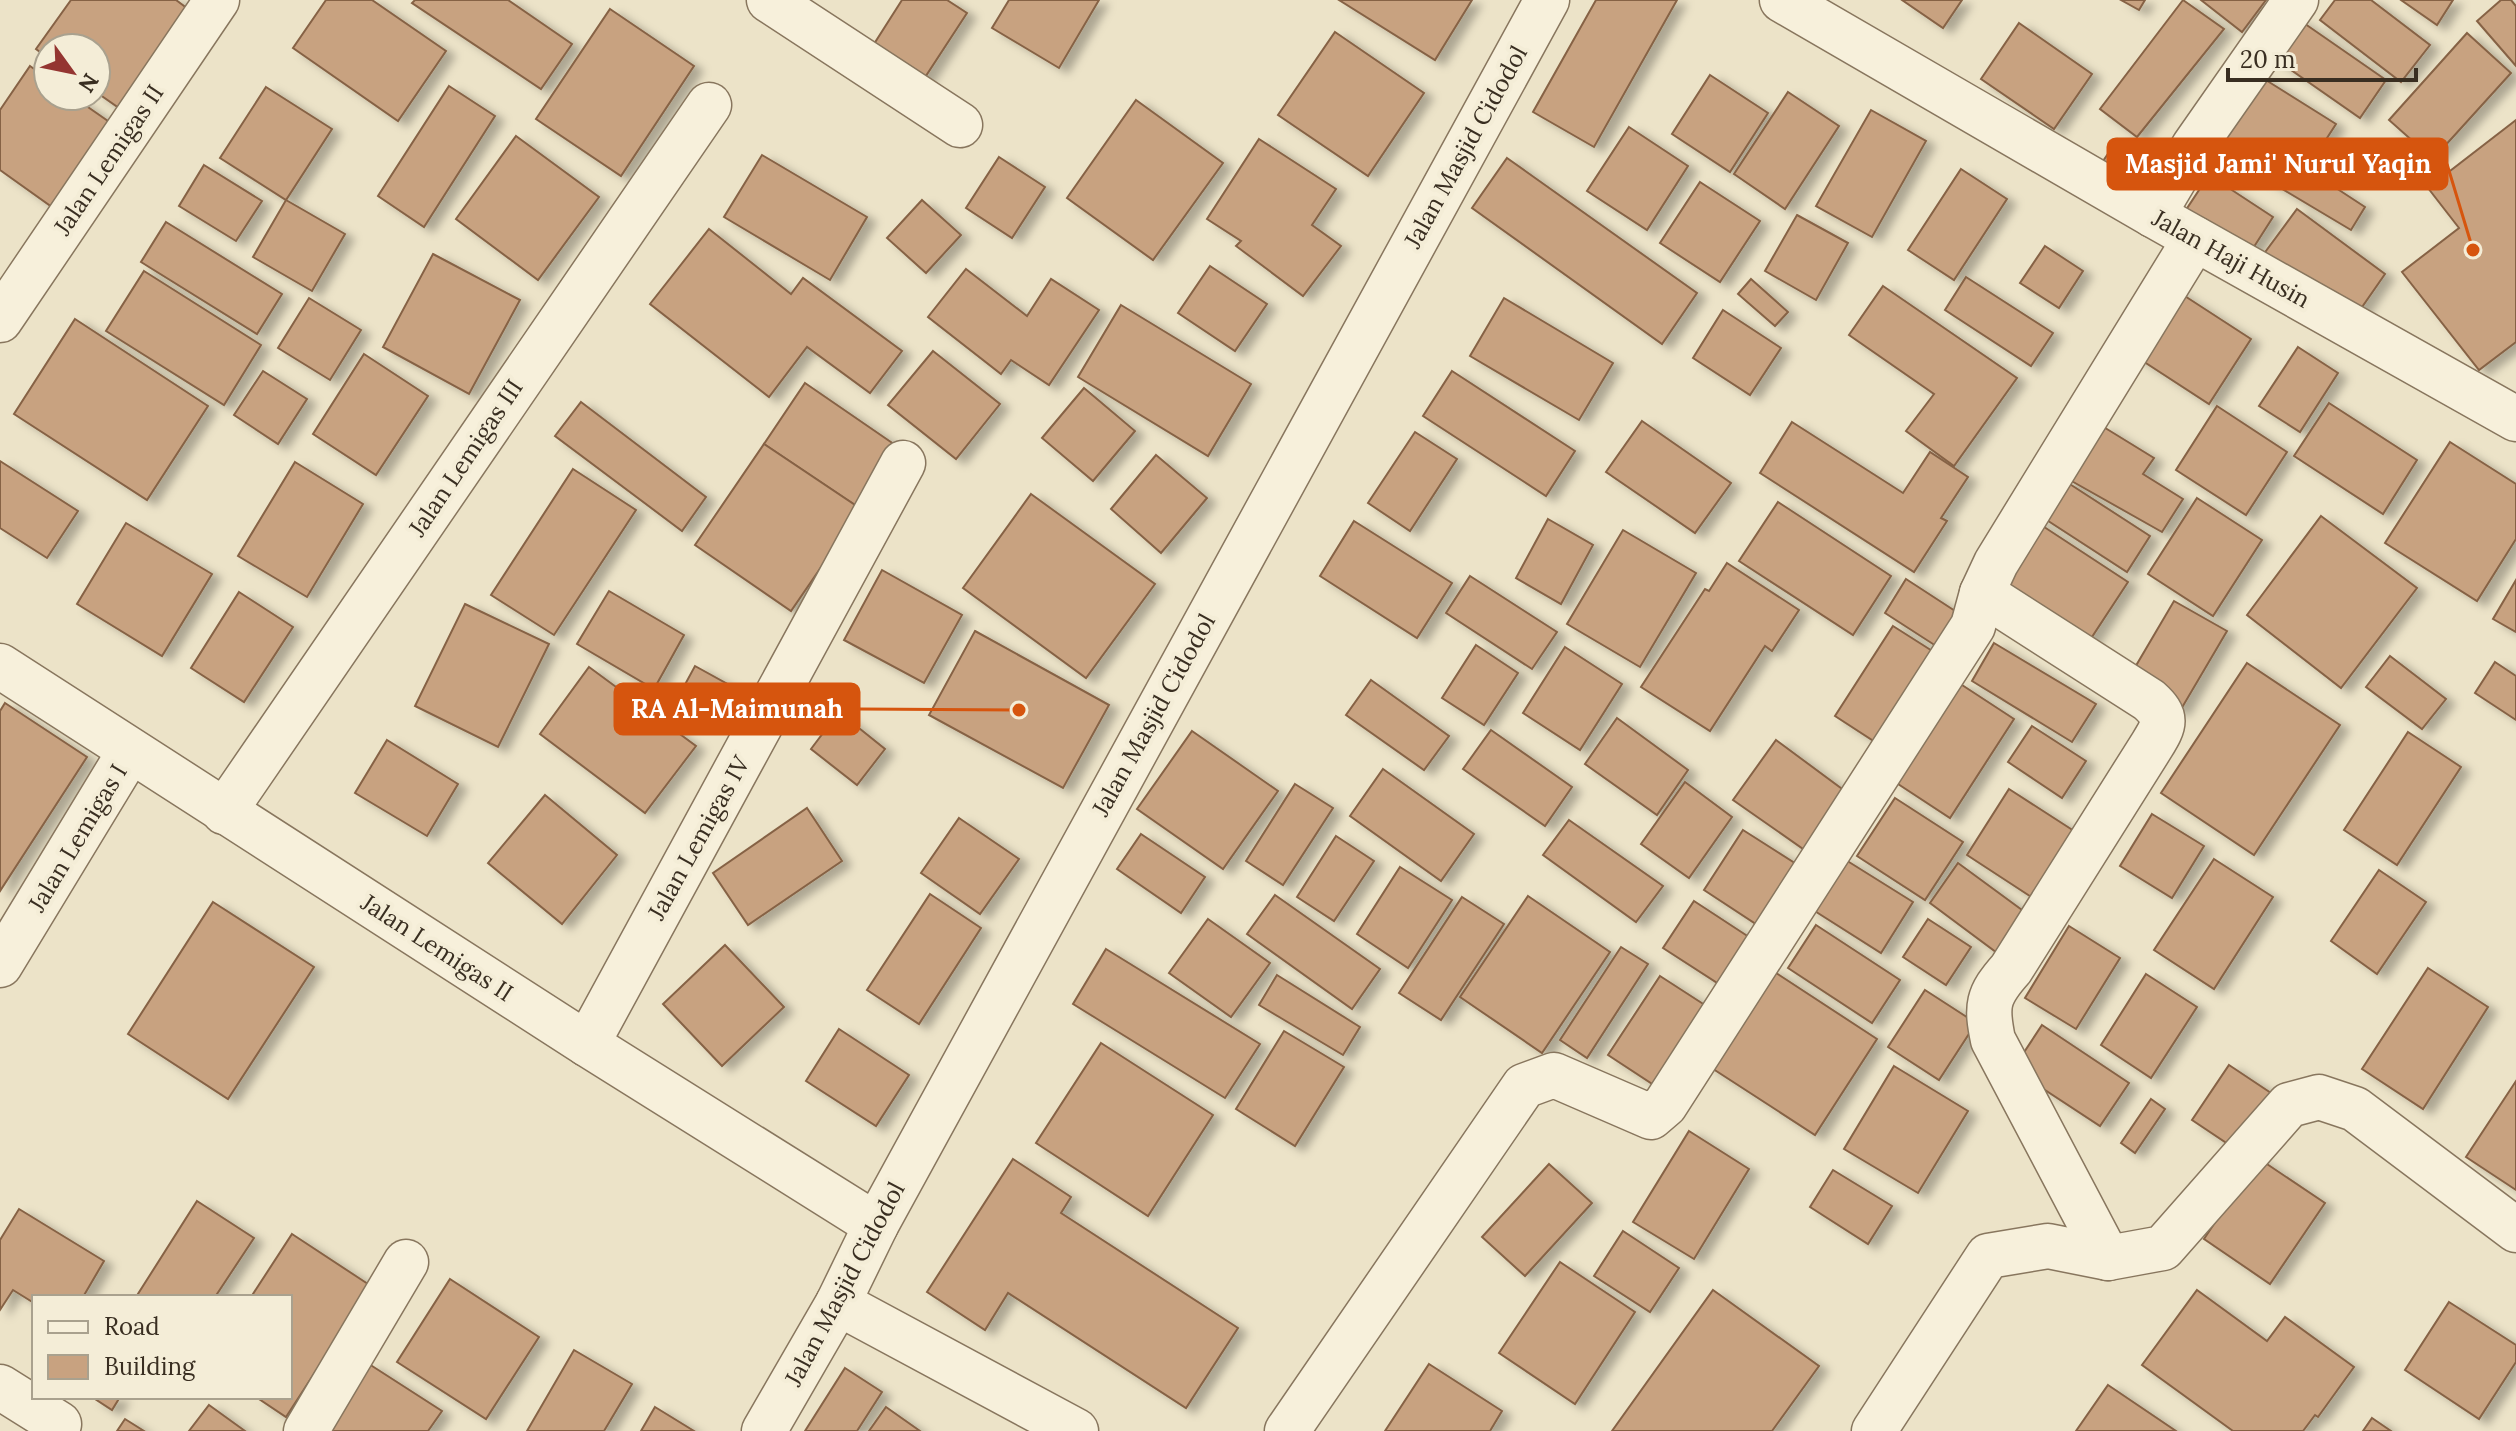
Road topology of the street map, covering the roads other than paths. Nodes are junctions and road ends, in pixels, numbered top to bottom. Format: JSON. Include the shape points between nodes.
{"nodes":[{"id":1,"x":217,"y":0,"type":"edge"},
{"id":2,"x":769,"y":0,"type":"edge"},
{"id":3,"x":1547,"y":0,"type":"edge"},
{"id":4,"x":1782,"y":0,"type":"edge"},
{"id":5,"x":2296,"y":0,"type":"edge"},
{"id":6,"x":709,"y":105,"type":"dead end"},
{"id":7,"x":960,"y":125,"type":"dead end"},
{"id":8,"x":2153,"y":215,"type":"junction"},
{"id":9,"x":2195,"y":239,"type":"junction"},
{"id":10,"x":0,"y":320,"type":"edge"},
{"id":11,"x":2516,"y":419,"type":"edge"},
{"id":12,"x":903,"y":463,"type":"dead end"},
{"id":13,"x":1982,"y":593,"type":"junction"},
{"id":14,"x":0,"y":666,"type":"edge"},
{"id":15,"x":130,"y":751,"type":"junction"},
{"id":16,"x":224,"y":812,"type":"junction"},
{"id":17,"x":0,"y":965,"type":"edge"},
{"id":18,"x":587,"y":1044,"type":"junction"},
{"id":19,"x":876,"y":1225,"type":"junction"},
{"id":20,"x":2516,"y":1230,"type":"edge"},
{"id":21,"x":2108,"y":1258,"type":"junction"},
{"id":22,"x":406,"y":1262,"type":"dead end"},
{"id":23,"x":838,"y":1303,"type":"junction"},
{"id":24,"x":0,"y":1387,"type":"edge"},
{"id":25,"x":55,"y":1431,"type":"edge"},
{"id":26,"x":306,"y":1431,"type":"edge"},
{"id":27,"x":764,"y":1431,"type":"edge"},
{"id":28,"x":1076,"y":1431,"type":"edge"},
{"id":29,"x":1287,"y":1431,"type":"edge"},
{"id":30,"x":1874,"y":1431,"type":"edge"}],
"edges":[{"from":1,"to":10,"type":"street","name":"Jalan Lemigas II"},
{"from":2,"to":7,"type":"street"},
{"from":3,"to":19,"type":"street","name":"Jalan Masjid Cidodol"},
{"from":4,"to":8,"type":"street","name":"Jalan Haji Husin"},
{"from":5,"to":8,"type":"street","via":[[2194,146]]},
{"from":6,"to":16,"type":"street","name":"Jalan Lemigas III"},
{"from":8,"to":9,"type":"street","name":"Jalan Haji Husin"},
{"from":9,"to":11,"type":"street","name":"Jalan Haji Husin"},
{"from":9,"to":13,"type":"street"},
{"from":12,"to":18,"type":"street","name":"Jalan Lemigas IV"},
{"from":13,"to":21,"type":"street","via":[[2163,713],[2159,735],[1995,987],[1987,1009],[1993,1040]]},
{"from":13,"to":29,"type":"street","via":[[1973,626],[1659,1113],[1651,1117],[1554,1075],[1524,1086]]},
{"from":14,"to":15,"type":"street","name":"Jalan Lemigas II"},
{"from":15,"to":16,"type":"street","name":"Jalan Lemigas II"},
{"from":15,"to":17,"type":"street","name":"Jalan Lemigas I"},
{"from":16,"to":18,"type":"street","name":"Jalan Lemigas II"},
{"from":18,"to":19,"type":"street","name":"Jalan Lemigas II"},
{"from":19,"to":23,"type":"street","name":"Jalan Masjid Cidodol"},
{"from":20,"to":21,"type":"street","via":[[2355,1109],[2319,1097],[2289,1105],[2163,1248]]},
{"from":21,"to":30,"type":"street","via":[[2048,1246],[1988,1256]]},
{"from":22,"to":26,"type":"street"},
{"from":23,"to":27,"type":"street","name":"Jalan Masjid Cidodol"},
{"from":23,"to":28,"type":"street"},
{"from":24,"to":25,"type":"street","via":[[59,1424]]}]}
